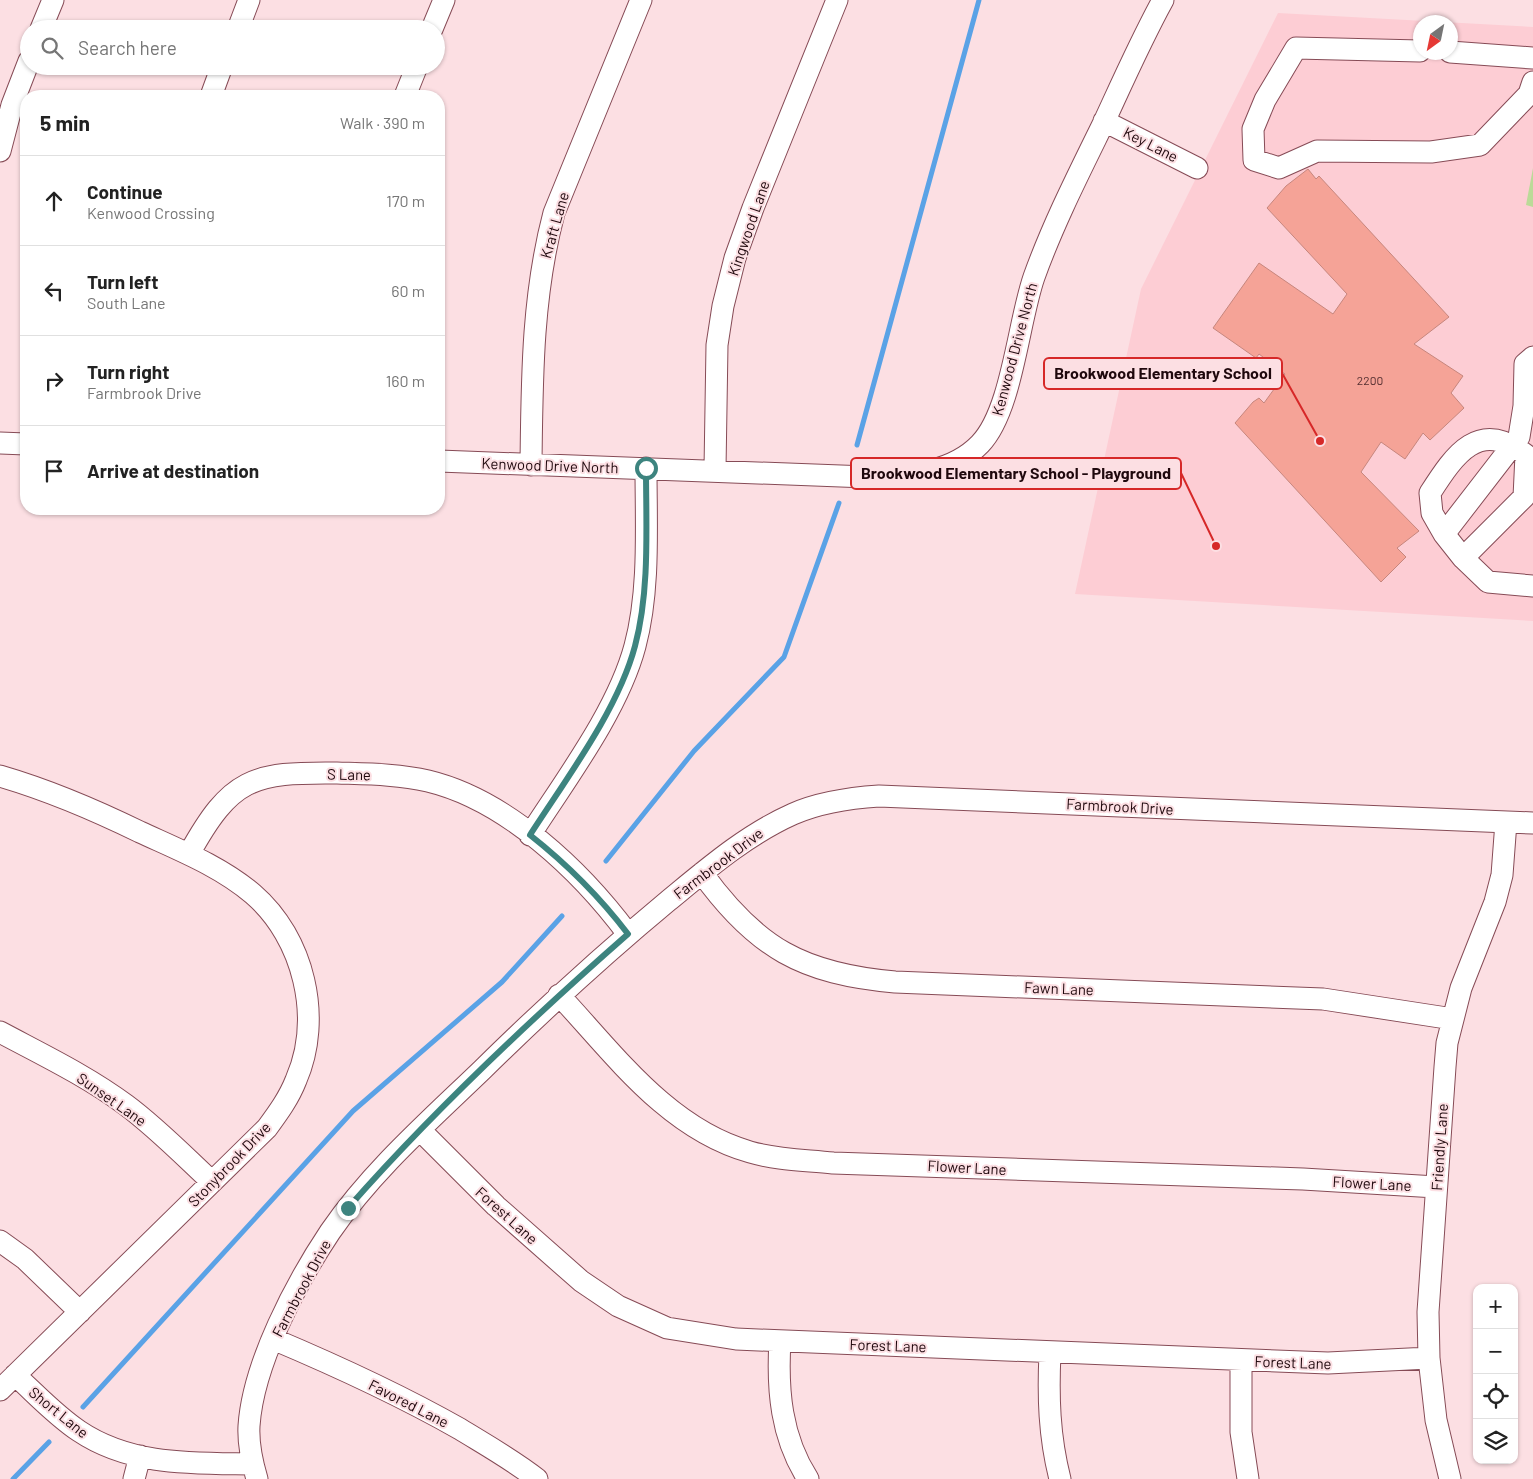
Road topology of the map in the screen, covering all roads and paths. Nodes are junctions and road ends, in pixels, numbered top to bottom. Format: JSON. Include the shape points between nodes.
{"nodes":[{"id":1,"x":53,"y":0,"type":"edge"},
{"id":2,"x":249,"y":0,"type":"edge"},
{"id":3,"x":444,"y":0,"type":"edge"},
{"id":4,"x":641,"y":0,"type":"edge"},
{"id":5,"x":837,"y":0,"type":"edge"},
{"id":6,"x":1163,"y":0,"type":"edge"},
{"id":7,"x":45,"y":20,"type":"edge"},
{"id":8,"x":241,"y":20,"type":"edge"},
{"id":9,"x":436,"y":20,"type":"edge"},
{"id":10,"x":1413,"y":51,"type":"edge"},
{"id":11,"x":1458,"y":53,"type":"edge"},
{"id":12,"x":1533,"y":58,"type":"edge"},
{"id":13,"x":24,"y":75,"type":"edge"},
{"id":14,"x":219,"y":75,"type":"edge"},
{"id":15,"x":413,"y":75,"type":"edge"},
{"id":16,"x":1533,"y":82,"type":"edge"},
{"id":17,"x":213,"y":90,"type":"edge"},
{"id":18,"x":407,"y":90,"type":"edge"},
{"id":19,"x":1104,"y":121,"type":"junction"},
{"id":20,"x":0,"y":151,"type":"edge"},
{"id":21,"x":1197,"y":168,"type":"dead end"},
{"id":22,"x":1533,"y":357,"type":"edge"},
{"id":23,"x":0,"y":443,"type":"edge"},
{"id":24,"x":20,"y":444,"type":"edge"},
{"id":25,"x":1524,"y":451,"type":"edge"},
{"id":26,"x":445,"y":461,"type":"edge"},
{"id":27,"x":531,"y":465,"type":"junction"},
{"id":28,"x":646,"y":468,"type":"junction"},
{"id":29,"x":715,"y":470,"type":"junction"},
{"id":30,"x":1528,"y":498,"type":"edge"},
{"id":31,"x":1444,"y":534,"type":"junction"},
{"id":32,"x":1463,"y":558,"type":"junction"},
{"id":33,"x":1533,"y":586,"type":"edge"},
{"id":34,"x":0,"y":776,"type":"edge"},
{"id":35,"x":1506,"y":822,"type":"junction"},
{"id":36,"x":1533,"y":823,"type":"edge"},
{"id":37,"x":530,"y":835,"type":"junction"},
{"id":38,"x":189,"y":854,"type":"junction"},
{"id":39,"x":702,"y":873,"type":"junction"},
{"id":40,"x":628,"y":934,"type":"junction"},
{"id":41,"x":559,"y":995,"type":"junction"},
{"id":42,"x":1453,"y":1019,"type":"junction"},
{"id":43,"x":0,"y":1032,"type":"edge"},
{"id":44,"x":420,"y":1130,"type":"junction"},
{"id":45,"x":212,"y":1182,"type":"junction"},
{"id":46,"x":1436,"y":1186,"type":"junction"},
{"id":47,"x":0,"y":1241,"type":"edge"},
{"id":48,"x":80,"y":1312,"type":"junction"},
{"id":49,"x":273,"y":1339,"type":"junction"},
{"id":50,"x":780,"y":1341,"type":"junction"},
{"id":51,"x":1050,"y":1353,"type":"junction"},
{"id":52,"x":1428,"y":1358,"type":"junction"},
{"id":53,"x":1241,"y":1360,"type":"junction"},
{"id":54,"x":15,"y":1375,"type":"junction"},
{"id":55,"x":0,"y":1390,"type":"edge"},
{"id":56,"x":140,"y":1456,"type":"junction"},
{"id":57,"x":255,"y":1472,"type":"edge"},
{"id":58,"x":134,"y":1479,"type":"edge"},
{"id":59,"x":537,"y":1479,"type":"edge"},
{"id":60,"x":808,"y":1479,"type":"edge"},
{"id":61,"x":1060,"y":1479,"type":"edge"},
{"id":62,"x":1248,"y":1479,"type":"edge"},
{"id":63,"x":1450,"y":1479,"type":"edge"}],
"edges":[{"from":1,"to":7,"type":"street"},
{"from":2,"to":8,"type":"street"},
{"from":3,"to":9,"type":"street"},
{"from":4,"to":27,"type":"street","name":"Kraft Lane","via":[[554,213],[544,250],[534,343]]},
{"from":5,"to":29,"type":"street","name":"Kingwood Lane","via":[[735,258],[717,345]]},
{"from":6,"to":19,"type":"street","name":"Kenwood Drive North"},
{"from":10,"to":16,"type":"street","via":[[1296,48],[1265,100],[1253,129],[1254,160],[1279,168],[1317,151],[1431,152],[1480,145],[1529,94]]},
{"from":11,"to":12,"type":"street"},
{"from":13,"to":20,"type":"street"},
{"from":14,"to":17,"type":"street"},
{"from":15,"to":18,"type":"street"},
{"from":19,"to":21,"type":"street","name":"Key Lane"},
{"from":19,"to":29,"type":"street","name":"Kenwood Drive North","via":[[1048,239],[1020,322],[1003,400],[980,444],[952,464],[904,475],[867,477]]},
{"from":22,"to":25,"type":"street","via":[[1525,364],[1520,437]]},
{"from":23,"to":24,"type":"street"},
{"from":25,"to":30,"type":"street"},
{"from":25,"to":31,"type":"street"},
{"from":25,"to":31,"type":"street","via":[[1485,438],[1461,450],[1430,493],[1432,513]]},
{"from":26,"to":27,"type":"street","name":"Kenwood Drive North"},
{"from":27,"to":28,"type":"street","name":"Kenwood Drive North"},
{"from":28,"to":29,"type":"street","name":"Kenwood Drive North"},
{"from":28,"to":37,"type":"street","via":[[643,596],[635,645],[615,696]]},
{"from":30,"to":32,"type":"street"},
{"from":31,"to":32,"type":"street"},
{"from":32,"to":33,"type":"street","via":[[1488,582]]},
{"from":34,"to":38,"type":"street","name":"Stonybrook Drive","via":[[60,797]]},
{"from":35,"to":36,"type":"street","name":"Farmbrook Drive"},
{"from":35,"to":39,"type":"street","name":"Farmbrook Drive","via":[[948,798],[851,798],[794,813],[756,833]]},
{"from":35,"to":42,"type":"street","name":"Friendly Lane","via":[[1503,867],[1495,902],[1461,988]]},
{"from":37,"to":38,"type":"street","name":"S Lane","via":[[479,800],[429,781],[369,774],[295,773],[268,777],[234,791],[208,820]]},
{"from":37,"to":40,"type":"street","name":"S Lane","via":[[584,881]]},
{"from":38,"to":45,"type":"street","name":"Stonybrook Drive","via":[[231,878],[272,914],[294,950],[307,1000],[309,1025],[297,1079],[287,1100],[266,1128]]},
{"from":39,"to":40,"type":"street","name":"Farmbrook Drive"},
{"from":39,"to":42,"type":"street","name":"Fawn Lane","via":[[750,929],[793,959],[836,974],[895,982],[1323,999]]},
{"from":40,"to":41,"type":"street","name":"Farmbrook Drive"},
{"from":41,"to":44,"type":"street","name":"Farmbrook Drive"},
{"from":41,"to":46,"type":"street","name":"Flower Lane","via":[[673,1113],[715,1139],[770,1157],[833,1163]]},
{"from":42,"to":46,"type":"street","name":"Friendly Lane","via":[[1445,1067]]},
{"from":43,"to":45,"type":"street","name":"Sunset Lane","via":[[125,1104]]},
{"from":44,"to":49,"type":"street","name":"Farmbrook Drive","via":[[384,1167],[331,1231]]},
{"from":44,"to":50,"type":"street","name":"Forest Lane","via":[[496,1206],[581,1281],[618,1306],[667,1328],[698,1335]]},
{"from":45,"to":48,"type":"street","name":"Stonybrook Drive"},
{"from":46,"to":52,"type":"street","name":"Friendly Lane"},
{"from":47,"to":48,"type":"street","via":[[25,1259]]},
{"from":48,"to":54,"type":"street","name":"Stonybrook Drive"},
{"from":49,"to":57,"type":"street","name":"Farmbrook Drive","via":[[260,1370],[249,1425]]},
{"from":49,"to":59,"type":"street","name":"Favored Lane","via":[[435,1415],[499,1452]]},
{"from":50,"to":51,"type":"street","name":"Forest Lane"},
{"from":50,"to":60,"type":"street","via":[[780,1399],[785,1426],[793,1452]]},
{"from":51,"to":53,"type":"street","name":"Forest Lane"},
{"from":51,"to":61,"type":"street","via":[[1049,1419]]},
{"from":52,"to":53,"type":"street","name":"Forest Lane","via":[[1328,1363]]},
{"from":52,"to":63,"type":"street","name":"Friendly Lane","via":[[1436,1420]]},
{"from":53,"to":62,"type":"street","via":[[1241,1432]]},
{"from":54,"to":55,"type":"street","name":"Stonybrook Drive"},
{"from":54,"to":56,"type":"street","name":"Short Lane","via":[[79,1431],[102,1444]]},
{"from":56,"to":57,"type":"street","name":"Short Lane"},
{"from":56,"to":58,"type":"street"}]}
